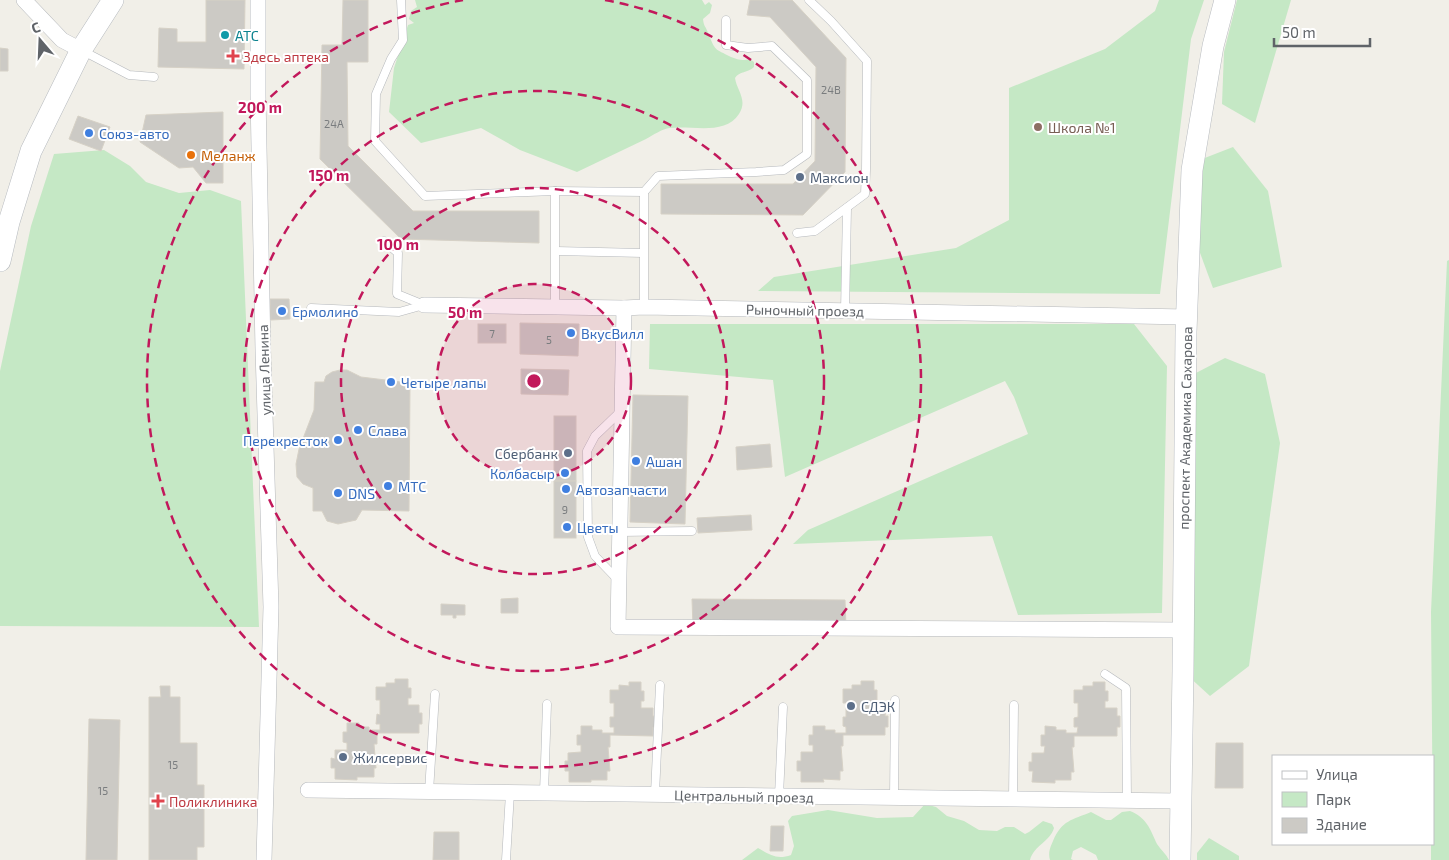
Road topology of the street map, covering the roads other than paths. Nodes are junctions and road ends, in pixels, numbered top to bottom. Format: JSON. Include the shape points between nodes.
{"nodes":[{"id":1,"x":24,"y":0,"type":"edge"},
{"id":2,"x":113,"y":0,"type":"edge"},
{"id":3,"x":258,"y":0,"type":"edge"},
{"id":4,"x":401,"y":0,"type":"edge"},
{"id":5,"x":809,"y":0,"type":"edge"},
{"id":6,"x":1225,"y":0,"type":"edge"},
{"id":7,"x":726,"y":20,"type":"dead end"},
{"id":8,"x":81,"y":50,"type":"junction"},
{"id":9,"x":154,"y":77,"type":"dead end"},
{"id":10,"x":555,"y":191,"type":"junction"},
{"id":11,"x":644,"y":192,"type":"junction"},
{"id":12,"x":847,"y":208,"type":"junction"},
{"id":13,"x":797,"y":233,"type":"dead end"},
{"id":14,"x":384,"y":241,"type":"dead end"},
{"id":15,"x":556,"y":252,"type":"junction"},
{"id":16,"x":643,"y":254,"type":"junction"},
{"id":17,"x":0,"y":261,"type":"edge"},
{"id":18,"x":424,"y":305,"type":"junction"},
{"id":19,"x":555,"y":306,"type":"junction"},
{"id":20,"x":644,"y":307,"type":"junction"},
{"id":21,"x":312,"y":308,"type":"dead end"},
{"id":22,"x":624,"y":308,"type":"junction"},
{"id":23,"x":845,"y":311,"type":"junction"},
{"id":24,"x":1187,"y":317,"type":"junction"},
{"id":25,"x":622,"y":410,"type":"junction"},
{"id":26,"x":692,"y":531,"type":"dead end"},
{"id":27,"x":620,"y":532,"type":"junction"},
{"id":28,"x":619,"y":581,"type":"junction"},
{"id":29,"x":1184,"y":630,"type":"junction"},
{"id":30,"x":1105,"y":674,"type":"dead end"},
{"id":31,"x":660,"y":685,"type":"dead end"},
{"id":32,"x":435,"y":694,"type":"dead end"},
{"id":33,"x":895,"y":700,"type":"dead end"},
{"id":34,"x":548,"y":704,"type":"dead end"},
{"id":35,"x":1014,"y":705,"type":"dead end"},
{"id":36,"x":783,"y":707,"type":"dead end"},
{"id":37,"x":308,"y":790,"type":"dead end"},
{"id":38,"x":429,"y":792,"type":"junction"},
{"id":39,"x":510,"y":793,"type":"junction"},
{"id":40,"x":544,"y":793,"type":"junction"},
{"id":41,"x":655,"y":794,"type":"junction"},
{"id":42,"x":778,"y":796,"type":"junction"},
{"id":43,"x":894,"y":798,"type":"junction"},
{"id":44,"x":1012,"y":799,"type":"junction"},
{"id":45,"x":1127,"y":800,"type":"junction"},
{"id":46,"x":1180,"y":801,"type":"junction"},
{"id":47,"x":264,"y":860,"type":"edge"},
{"id":48,"x":506,"y":860,"type":"edge"},
{"id":49,"x":1180,"y":860,"type":"edge"}],
"edges":[{"from":1,"to":8,"type":"street","via":[[62,40]]},
{"from":2,"to":8,"type":"street"},
{"from":3,"to":47,"type":"street","name":"улица Ленина","via":[[271,607]]},
{"from":4,"to":10,"type":"lane","via":[[402,40],[376,94],[375,141],[425,196]]},
{"from":5,"to":12,"type":"lane","via":[[867,61],[864,194]]},
{"from":6,"to":24,"type":"street","name":"проспект Академика Сахарова","via":[[1213,46],[1192,170]]},
{"from":7,"to":11,"type":"lane","via":[[726,45],[748,48],[772,46],[807,80],[807,154],[784,170],[658,176]]},
{"from":8,"to":9,"type":"lane","via":[[129,75]]},
{"from":8,"to":17,"type":"street","via":[[31,151]]},
{"from":10,"to":11,"type":"lane"},
{"from":10,"to":15,"type":"lane"},
{"from":11,"to":16,"type":"lane"},
{"from":12,"to":13,"type":"lane","via":[[815,231]]},
{"from":12,"to":23,"type":"lane"},
{"from":14,"to":18,"type":"lane","via":[[398,253],[397,294]]},
{"from":15,"to":16,"type":"lane"},
{"from":15,"to":19,"type":"lane"},
{"from":16,"to":20,"type":"lane"},
{"from":18,"to":19,"type":"street","name":"Рыночный проезд"},
{"from":18,"to":21,"type":"lane","via":[[399,312]]},
{"from":19,"to":22,"type":"street","name":"Рыночный проезд"},
{"from":20,"to":22,"type":"street","name":"Рыночный проезд"},
{"from":20,"to":23,"type":"street","name":"Рыночный проезд"},
{"from":22,"to":25,"type":"street"},
{"from":23,"to":24,"type":"street","name":"Рыночный проезд"},
{"from":24,"to":29,"type":"street","name":"проспект Академика Сахарова"},
{"from":25,"to":27,"type":"street"},
{"from":25,"to":28,"type":"lane","via":[[595,436],[587,451],[588,537],[595,556]]},
{"from":26,"to":27,"type":"lane"},
{"from":27,"to":28,"type":"street"},
{"from":28,"to":29,"type":"street","via":[[618,627]]},
{"from":29,"to":46,"type":"street","name":"проспект Академика Сахарова"},
{"from":30,"to":45,"type":"lane","via":[[1126,688]]},
{"from":31,"to":41,"type":"lane"},
{"from":32,"to":38,"type":"lane"},
{"from":33,"to":43,"type":"lane"},
{"from":34,"to":40,"type":"lane"},
{"from":35,"to":44,"type":"lane"},
{"from":36,"to":42,"type":"lane"},
{"from":37,"to":38,"type":"street","name":"Центральный проезд"},
{"from":38,"to":39,"type":"street","name":"Центральный проезд"},
{"from":39,"to":40,"type":"street","name":"Центральный проезд"},
{"from":39,"to":48,"type":"lane"},
{"from":40,"to":41,"type":"street","name":"Центральный проезд"},
{"from":41,"to":42,"type":"street","name":"Центральный проезд"},
{"from":42,"to":43,"type":"street","name":"Центральный проезд"},
{"from":43,"to":44,"type":"street","name":"Центральный проезд"},
{"from":44,"to":45,"type":"street","name":"Центральный проезд"},
{"from":45,"to":46,"type":"street","name":"Центральный проезд"},
{"from":46,"to":49,"type":"street","name":"проспект Академика Сахарова"}]}
